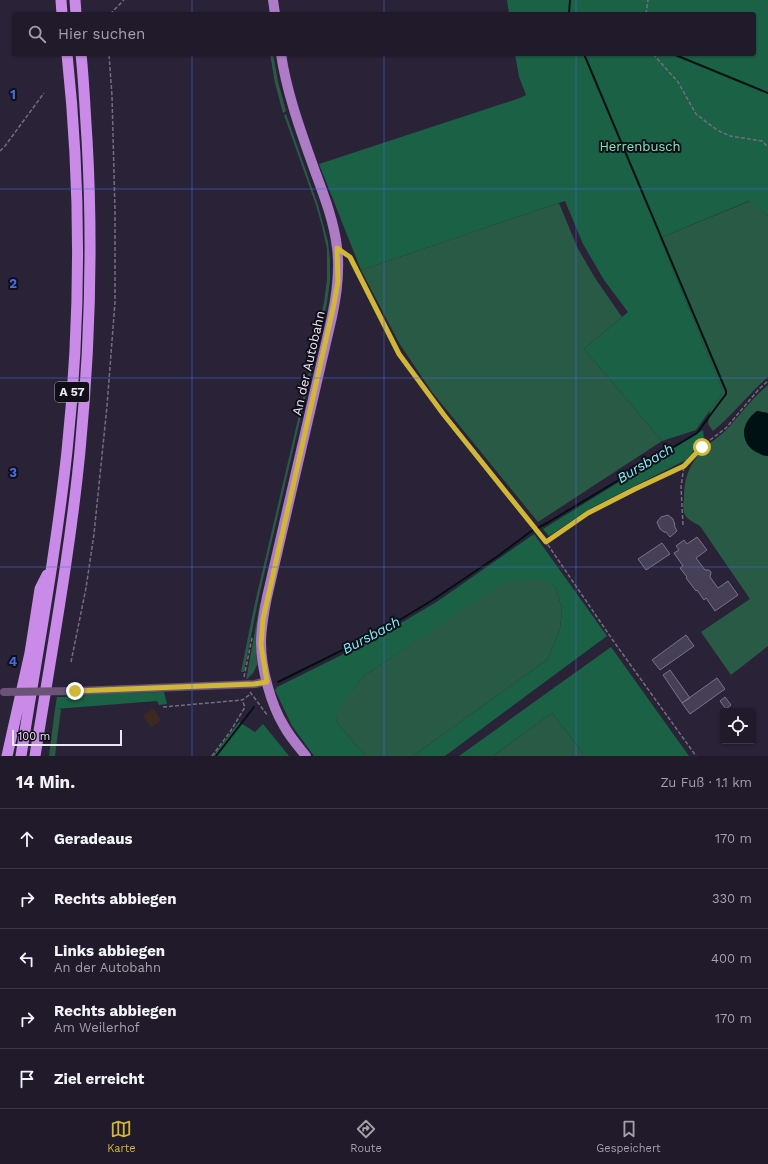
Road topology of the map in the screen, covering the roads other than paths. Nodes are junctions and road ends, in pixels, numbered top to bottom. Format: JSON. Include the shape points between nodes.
{"nodes":[{"id":1,"x":61,"y":0,"type":"edge"},
{"id":2,"x":75,"y":0,"type":"edge"},
{"id":3,"x":273,"y":0,"type":"edge"},
{"id":4,"x":62,"y":12,"type":"edge"},
{"id":5,"x":76,"y":12,"type":"edge"},
{"id":6,"x":275,"y":12,"type":"edge"},
{"id":7,"x":67,"y":56,"type":"edge"},
{"id":8,"x":81,"y":56,"type":"edge"},
{"id":9,"x":281,"y":56,"type":"edge"},
{"id":10,"x":51,"y":570,"type":"junction"},
{"id":11,"x":267,"y":682,"type":"junction"},
{"id":12,"x":2,"y":692,"type":"edge"},
{"id":13,"x":7,"y":756,"type":"edge"},
{"id":14,"x":21,"y":756,"type":"edge"},
{"id":15,"x":35,"y":756,"type":"edge"},
{"id":16,"x":306,"y":756,"type":"edge"}],
"edges":[{"from":1,"to":4,"type":"highway"},
{"from":2,"to":5,"type":"highway"},
{"from":3,"to":6,"type":"main road"},
{"from":7,"to":10,"type":"highway","number":"A 57","via":[[77,213],[76,324],[67,451]]},
{"from":8,"to":15,"type":"highway","number":"A 57","via":[[90,214],[86,376],[70,530]]},
{"from":9,"to":11,"type":"main road","name":"An der Autobahn","via":[[289,95],[332,223],[337,248],[338,281],[263,619],[261,645]]},
{"from":10,"to":13,"type":"highway","via":[[40,589],[30,653]]},
{"from":10,"to":14,"type":"highway","number":"A 57"},
{"from":11,"to":12,"type":"street","bridge":true},
{"from":11,"to":16,"type":"main road","name":"An der Autobahn","via":[[283,724]]}]}
